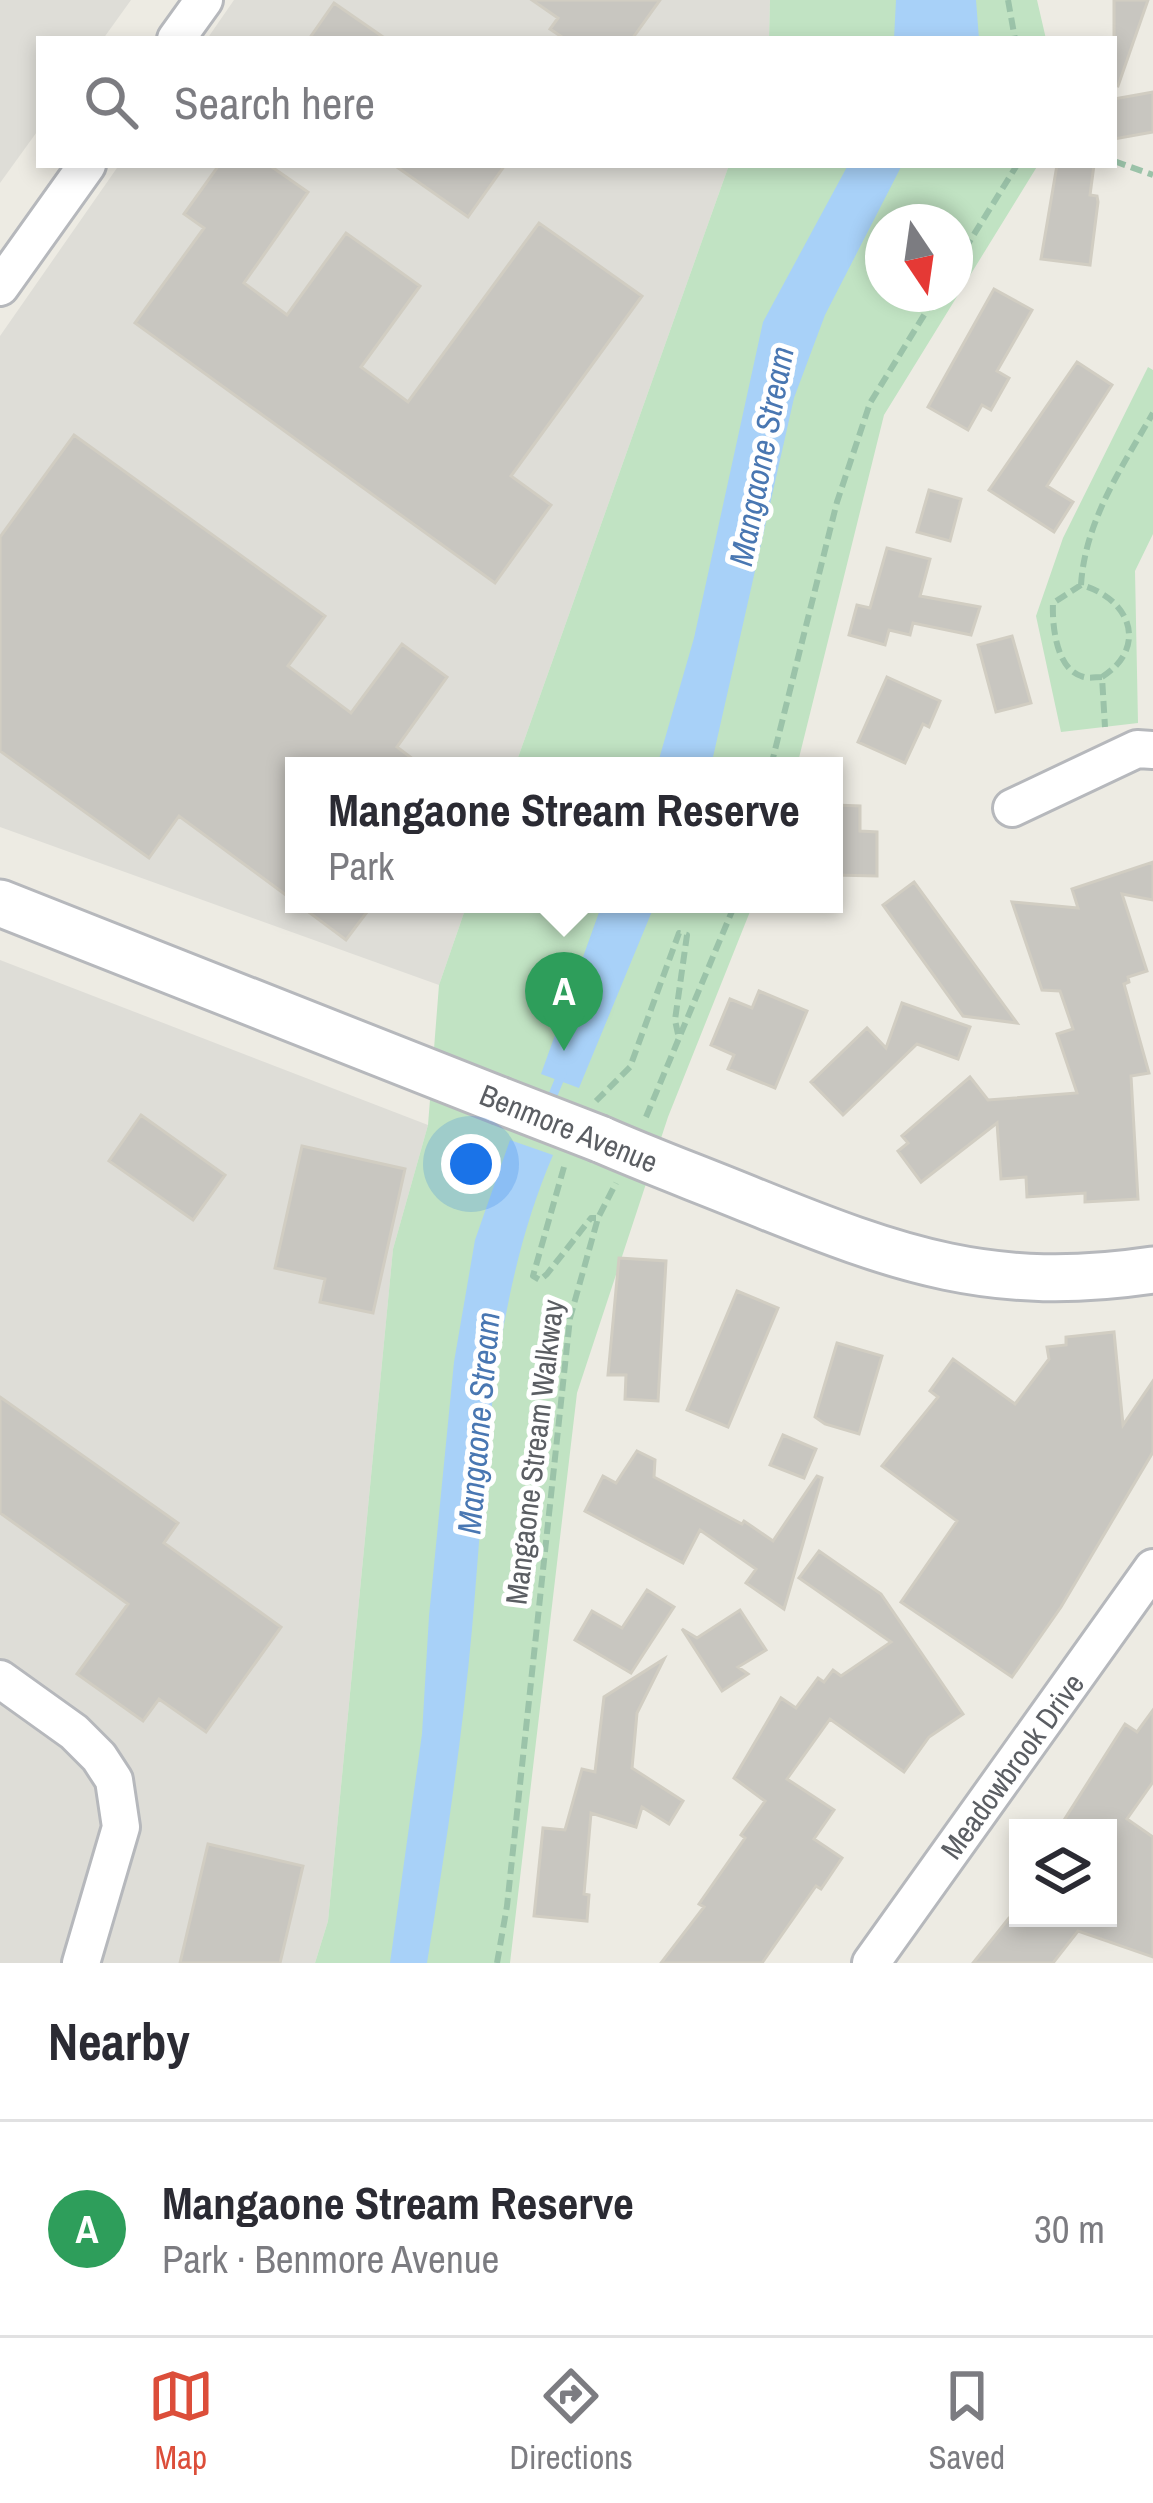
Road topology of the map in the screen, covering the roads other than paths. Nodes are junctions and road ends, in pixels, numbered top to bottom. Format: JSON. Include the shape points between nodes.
{"nodes":[{"id":1,"x":204,"y":0,"type":"edge"},
{"id":2,"x":178,"y":36,"type":"edge"},
{"id":3,"x":85,"y":168,"type":"edge"},
{"id":4,"x":0,"y":287,"type":"edge"},
{"id":5,"x":1137,"y":753,"type":"edge"},
{"id":6,"x":1012,"y":808,"type":"dead end"},
{"id":7,"x":0,"y":903,"type":"edge"},
{"id":8,"x":1153,"y":1270,"type":"edge"},
{"id":9,"x":1153,"y":1568,"type":"edge"},
{"id":10,"x":0,"y":1679,"type":"edge"},
{"id":11,"x":81,"y":1963,"type":"edge"},
{"id":12,"x":872,"y":1963,"type":"edge"}],
"edges":[{"from":1,"to":2,"type":"street"},
{"from":3,"to":4,"type":"street"},
{"from":5,"to":6,"type":"street"},
{"from":7,"to":8,"type":"street","name":"Benmore Avenue","bridge":true,"via":[[906,1259],[1039,1280]]},
{"from":9,"to":12,"type":"street","name":"Meadowbrook Drive"},
{"from":10,"to":11,"type":"street","via":[[74,1732],[114,1780],[121,1827]]}]}
